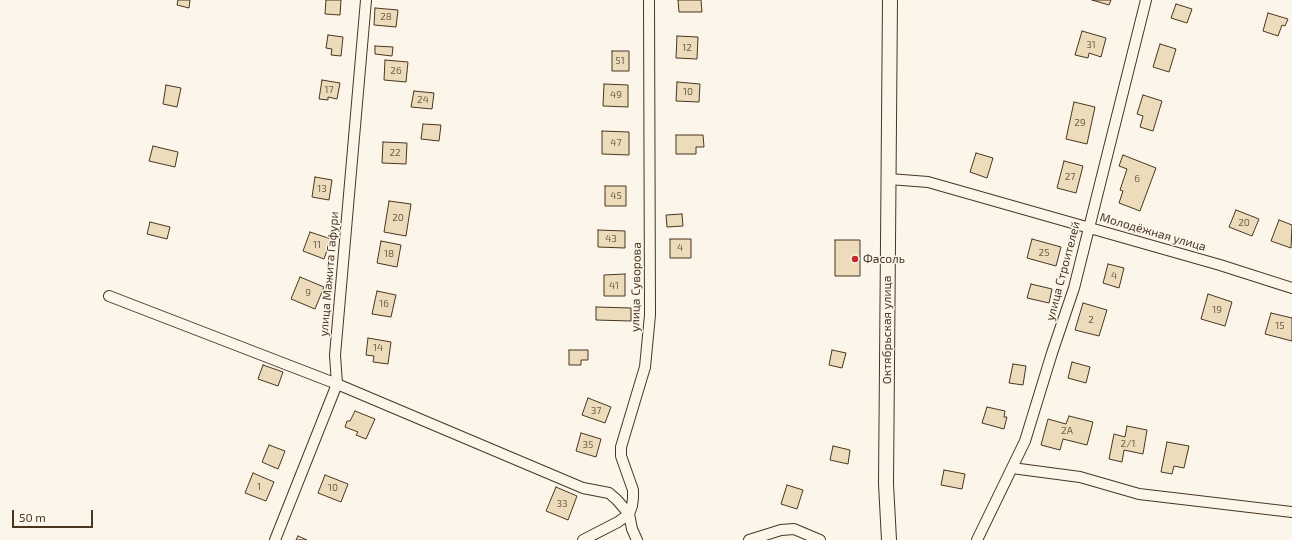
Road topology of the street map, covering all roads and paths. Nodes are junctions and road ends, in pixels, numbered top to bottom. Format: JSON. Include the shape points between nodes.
{"nodes":[{"id":1,"x":366,"y":0,"type":"edge"},
{"id":2,"x":649,"y":0,"type":"edge"},
{"id":3,"x":890,"y":0,"type":"edge"},
{"id":4,"x":1146,"y":0,"type":"edge"},
{"id":5,"x":888,"y":179,"type":"junction"},
{"id":6,"x":1088,"y":227,"type":"junction"},
{"id":7,"x":1292,"y":288,"type":"edge"},
{"id":8,"x":109,"y":296,"type":"dead end"},
{"id":9,"x":337,"y":384,"type":"junction"},
{"id":10,"x":1012,"y":468,"type":"junction"},
{"id":11,"x":1292,"y":512,"type":"edge"},
{"id":12,"x":628,"y":514,"type":"junction"},
{"id":13,"x":275,"y":540,"type":"edge"},
{"id":14,"x":583,"y":540,"type":"edge"},
{"id":15,"x":637,"y":540,"type":"edge"},
{"id":16,"x":749,"y":540,"type":"edge"},
{"id":17,"x":820,"y":540,"type":"edge"},
{"id":18,"x":889,"y":540,"type":"edge"},
{"id":19,"x":977,"y":540,"type":"edge"}],
"edges":[{"from":1,"to":9,"type":"street","name":"улица Мажита Гафури","via":[[336,355]]},
{"from":2,"to":12,"type":"street","name":"улица Суворова","via":[[650,315],[646,367],[621,447],[621,456],[633,490],[632,506]]},
{"from":3,"to":5,"type":"street","name":"Октябрьская улица"},
{"from":4,"to":6,"type":"street","name":"улица Строителей"},
{"from":5,"to":6,"type":"street","name":"Молодёжная улица","via":[[928,182]]},
{"from":5,"to":18,"type":"street","name":"Октябрьская улица","via":[[886,484]]},
{"from":6,"to":7,"type":"street","name":"Молодёжная улица"},
{"from":6,"to":10,"type":"street","name":"улица Строителей","via":[[1074,288],[1025,441]]},
{"from":8,"to":9,"type":"street"},
{"from":9,"to":12,"type":"street","via":[[583,488],[609,493]]},
{"from":9,"to":13,"type":"street","name":"улица Мажита Гафури"},
{"from":10,"to":11,"type":"street","via":[[1080,477],[1139,494]]},
{"from":10,"to":19,"type":"street","name":"улица Строителей"},
{"from":12,"to":14,"type":"street","via":[[612,526]]},
{"from":12,"to":15,"type":"street"},
{"from":16,"to":17,"type":"street","via":[[781,530],[794,530]]}]}
